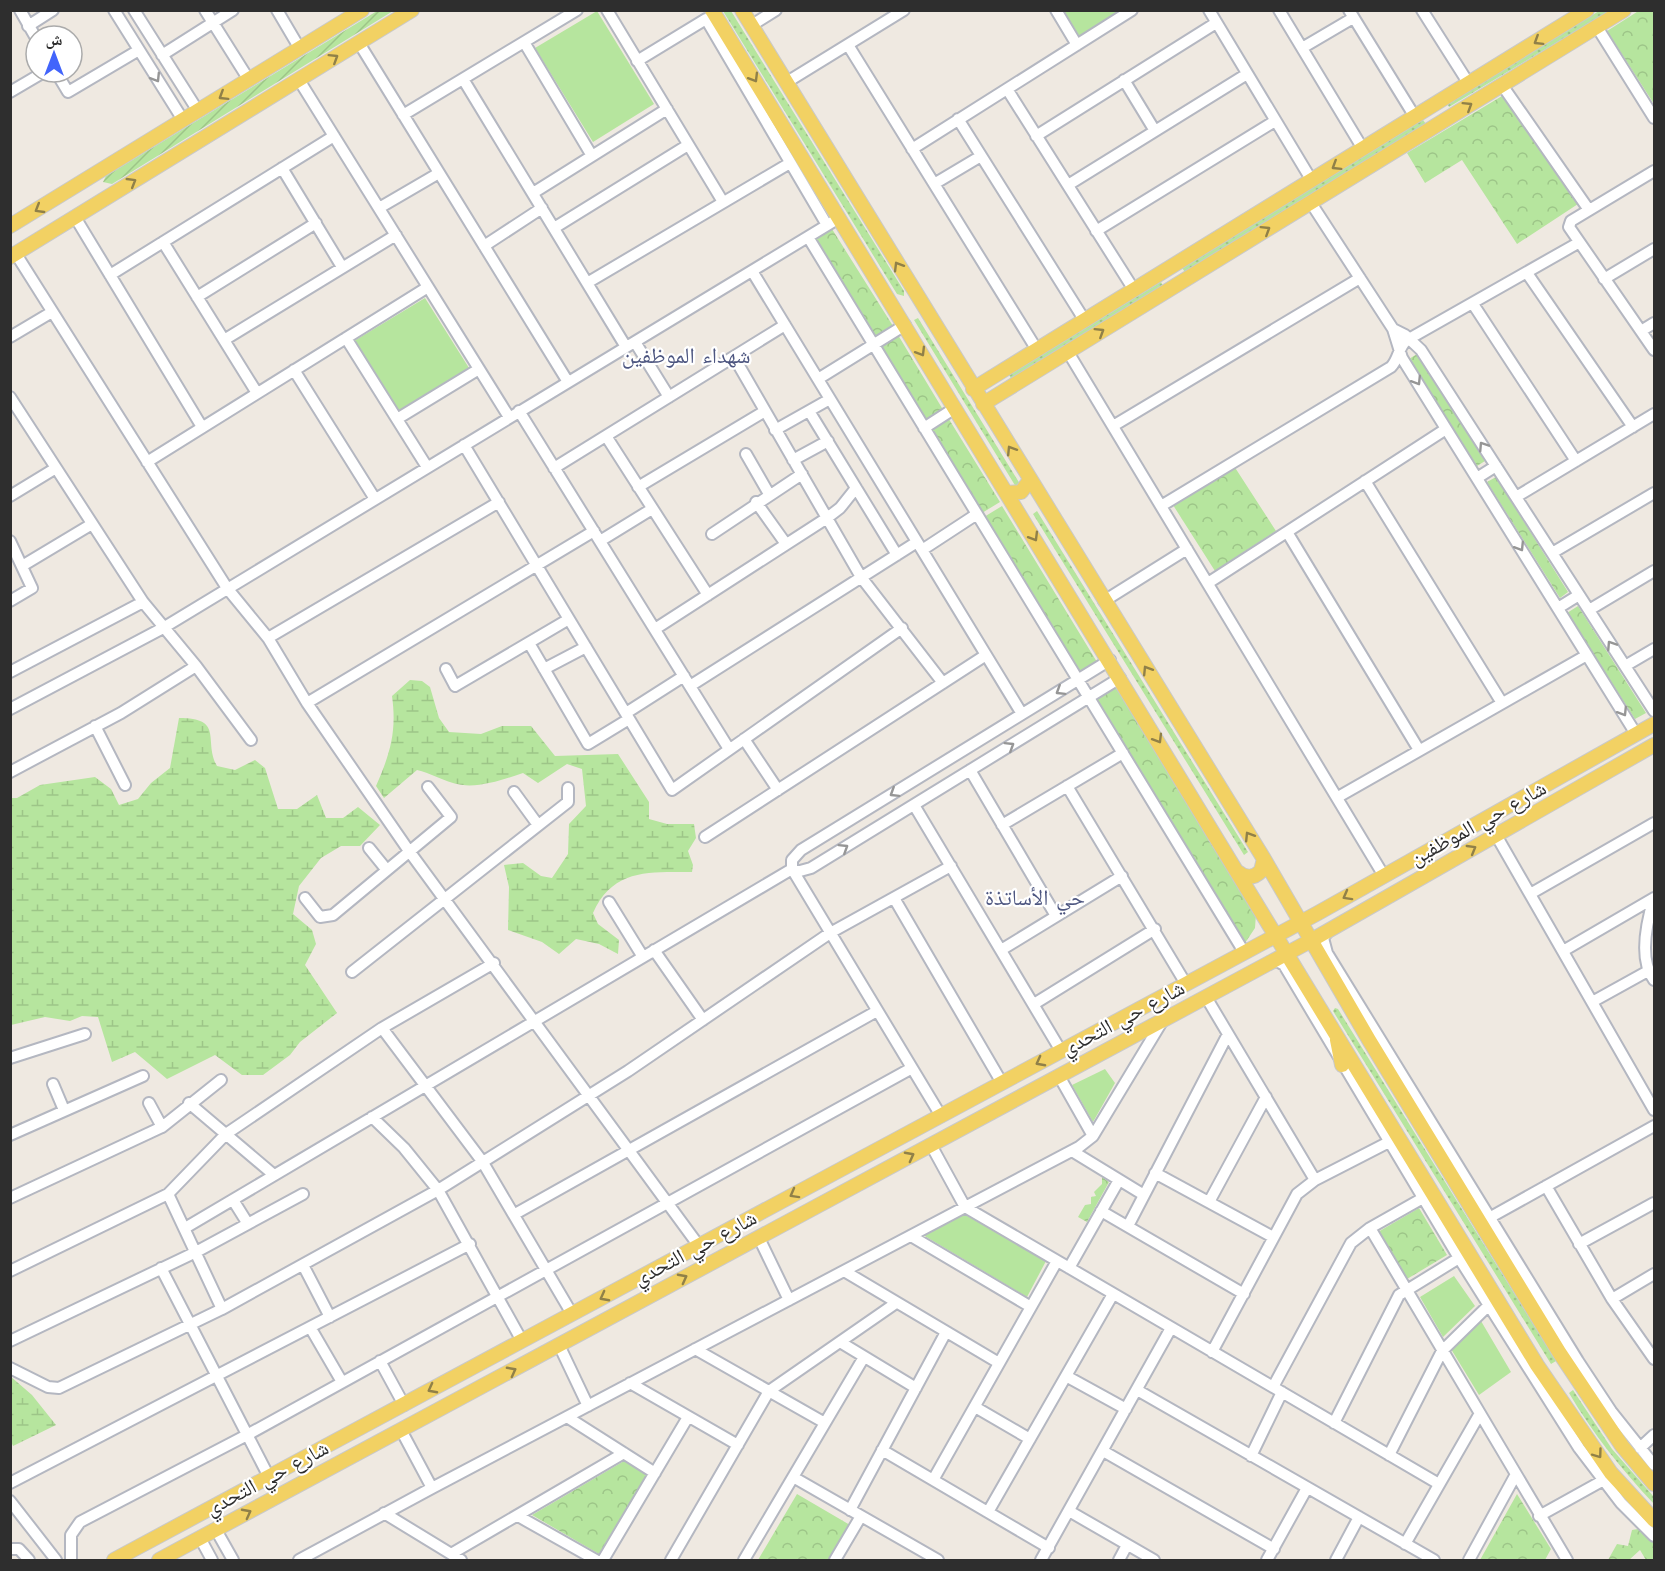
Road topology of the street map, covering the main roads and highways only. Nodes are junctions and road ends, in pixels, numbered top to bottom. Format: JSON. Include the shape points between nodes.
{"nodes":[{"id":1,"x":412,"y":10,"type":"edge"},
{"id":2,"x":742,"y":10,"type":"edge"},
{"id":3,"x":1587,"y":10,"type":"edge"},
{"id":4,"x":1624,"y":10,"type":"edge"},
{"id":5,"x":353,"y":13,"type":"edge"},
{"id":6,"x":706,"y":13,"type":"edge"},
{"id":7,"x":1441,"y":102,"type":"junction"},
{"id":8,"x":1418,"y":116,"type":"junction"},
{"id":9,"x":1449,"y":118,"type":"junction"},
{"id":10,"x":1432,"y":129,"type":"junction"},
{"id":11,"x":94,"y":176,"type":"junction"},
{"id":12,"x":65,"y":193,"type":"junction"},
{"id":13,"x":108,"y":196,"type":"junction"},
{"id":14,"x":77,"y":216,"type":"junction"},
{"id":15,"x":10,"y":226,"type":"edge"},
{"id":16,"x":13,"y":256,"type":"edge"},
{"id":17,"x":1177,"y":264,"type":"junction"},
{"id":18,"x":1159,"y":275,"type":"junction"},
{"id":19,"x":1186,"y":279,"type":"junction"},
{"id":20,"x":912,"y":289,"type":"junction"},
{"id":21,"x":1168,"y":291,"type":"junction"},
{"id":22,"x":891,"y":302,"type":"junction"},
{"id":23,"x":924,"y":309,"type":"junction"},
{"id":24,"x":904,"y":324,"type":"junction"},
{"id":25,"x":1007,"y":369,"type":"junction"},
{"id":26,"x":1014,"y":385,"type":"junction"},
{"id":27,"x":973,"y":388,"type":"junction"},
{"id":28,"x":983,"y":404,"type":"junction"},
{"id":29,"x":1030,"y":480,"type":"junction"},
{"id":30,"x":1007,"y":493,"type":"junction"},
{"id":31,"x":1040,"y":498,"type":"junction"},
{"id":32,"x":1019,"y":512,"type":"junction"},
{"id":33,"x":1654,"y":724,"type":"edge"},
{"id":34,"x":1654,"y":745,"type":"edge"},
{"id":35,"x":1550,"y":783,"type":"junction"},
{"id":36,"x":1528,"y":795,"type":"junction"},
{"id":37,"x":1560,"y":799,"type":"junction"},
{"id":38,"x":1537,"y":812,"type":"junction"},
{"id":39,"x":1436,"y":846,"type":"junction"},
{"id":40,"x":1264,"y":859,"type":"junction"},
{"id":41,"x":1414,"y":859,"type":"junction"},
{"id":42,"x":1447,"y":863,"type":"junction"},
{"id":43,"x":1238,"y":872,"type":"junction"},
{"id":44,"x":1424,"y":876,"type":"junction"},
{"id":45,"x":1260,"y":907,"type":"junction"},
{"id":46,"x":1301,"y":922,"type":"junction"},
{"id":47,"x":1276,"y":935,"type":"junction"},
{"id":48,"x":1312,"y":940,"type":"junction"},
{"id":49,"x":1244,"y":952,"type":"junction"},
{"id":50,"x":1287,"y":953,"type":"junction"},
{"id":51,"x":1204,"y":975,"type":"junction"},
{"id":52,"x":1210,"y":995,"type":"junction"},
{"id":53,"x":1352,"y":1010,"type":"junction"},
{"id":54,"x":1331,"y":1026,"type":"junction"},
{"id":55,"x":1342,"y":1065,"type":"road end"},
{"id":56,"x":984,"y":1092,"type":"junction"},
{"id":57,"x":958,"y":1107,"type":"junction"},
{"id":58,"x":996,"y":1110,"type":"junction"},
{"id":59,"x":969,"y":1124,"type":"junction"},
{"id":60,"x":866,"y":1157,"type":"junction"},
{"id":61,"x":878,"y":1174,"type":"junction"},
{"id":62,"x":830,"y":1175,"type":"junction"},
{"id":63,"x":838,"y":1194,"type":"junction"},
{"id":64,"x":1559,"y":1352,"type":"junction"},
{"id":65,"x":1537,"y":1365,"type":"junction"},
{"id":66,"x":1579,"y":1384,"type":"junction"},
{"id":67,"x":1558,"y":1397,"type":"junction"},
{"id":68,"x":1654,"y":1484,"type":"edge"},
{"id":69,"x":1654,"y":1520,"type":"edge"},
{"id":70,"x":147,"y":1543,"type":"junction"},
{"id":71,"x":114,"y":1560,"type":"edge"},
{"id":72,"x":144,"y":1560,"type":"edge"},
{"id":73,"x":159,"y":1560,"type":"edge"}],
"edges":[{"from":13,"to":1,"type":"main road","one_way":true},
{"from":20,"to":2,"type":"main road","one_way":true},
{"from":3,"to":7,"type":"main road","one_way":true},
{"from":9,"to":4,"type":"main road","one_way":true},
{"from":5,"to":11,"type":"main road","one_way":true},
{"from":6,"to":22,"type":"main road","one_way":true,"via":[[833,221]]},
{"from":7,"to":8,"type":"main road"},
{"from":7,"to":9,"type":"main road","via":[[1440,110]]},
{"from":8,"to":10,"type":"main road","via":[[1431,120]]},
{"from":8,"to":17,"type":"main road","one_way":true},
{"from":9,"to":10,"type":"main road"},
{"from":19,"to":10,"type":"main road","one_way":true},
{"from":11,"to":12,"type":"main road"},
{"from":11,"to":13,"type":"main road","via":[[90,184],[93,192],[100,197]]},
{"from":12,"to":14,"type":"main road","via":[[79,197],[82,208]]},
{"from":12,"to":15,"type":"main road","one_way":true},
{"from":13,"to":14,"type":"main road"},
{"from":14,"to":16,"type":"main road"},
{"from":17,"to":18,"type":"main road"},
{"from":17,"to":19,"type":"main road","via":[[1179,275]]},
{"from":18,"to":21,"type":"main road","via":[[1168,283]]},
{"from":18,"to":25,"type":"main road"},
{"from":19,"to":21,"type":"main road"},
{"from":20,"to":22,"type":"main road","via":[[903,301]]},
{"from":20,"to":23,"type":"main road"},
{"from":26,"to":21,"type":"main road","one_way":true},
{"from":22,"to":24,"type":"main road"},
{"from":23,"to":24,"type":"main road","via":[[912,310]]},
{"from":23,"to":27,"type":"main road"},
{"from":24,"to":30,"type":"main road","one_way":true},
{"from":25,"to":26,"type":"main road","via":[[1004,380]]},
{"from":25,"to":27,"type":"main road"},
{"from":26,"to":28,"type":"main road"},
{"from":27,"to":28,"type":"main road"},
{"from":29,"to":28,"type":"main road","one_way":true},
{"from":29,"to":30,"type":"main road","via":[[1021,492]]},
{"from":29,"to":31,"type":"main road"},
{"from":30,"to":32,"type":"main road"},
{"from":31,"to":32,"type":"main road","via":[[1028,499]]},
{"from":40,"to":31,"type":"main road","one_way":true},
{"from":32,"to":43,"type":"main road","one_way":true},
{"from":33,"to":35,"type":"main road","name":"شارع حي الموظفين"},
{"from":34,"to":37,"type":"main road","name":"شارع حي الموظفين"},
{"from":35,"to":36,"type":"main road","name":"شارع حي الموظفين"},
{"from":35,"to":37,"type":"main road","via":[[1552,795]]},
{"from":36,"to":38,"type":"main road","via":[[1538,803]]},
{"from":36,"to":39,"type":"main road","name":"شارع حي الموظفين"},
{"from":37,"to":38,"type":"main road","name":"شارع حي الموظفين"},
{"from":42,"to":38,"type":"main road","name":"شارع حي الموظفين","one_way":true},
{"from":39,"to":41,"type":"main road","name":"شارع حي الموظفين"},
{"from":39,"to":42,"type":"main road","via":[[1438,859]]},
{"from":40,"to":43,"type":"main road","via":[[1261,871],[1254,876]]},
{"from":40,"to":46,"type":"main road"},
{"from":41,"to":44,"type":"main road","via":[[1425,867]]},
{"from":41,"to":46,"type":"main road","name":"شارع حي الموظفين","one_way":true},
{"from":42,"to":44,"type":"main road","name":"شارع حي الموظفين"},
{"from":43,"to":45,"type":"main road"},
{"from":44,"to":48,"type":"main road","name":"شارع حي الموظفين"},
{"from":45,"to":47,"type":"main road"},
{"from":45,"to":49,"type":"main road","via":[[1261,932],[1256,943]]},
{"from":46,"to":47,"type":"main road","name":"شارع حي الموظفين"},
{"from":46,"to":48,"type":"main road"},
{"from":47,"to":49,"type":"main road","name":"شارع حي التحدي"},
{"from":47,"to":50,"type":"main road"},
{"from":48,"to":50,"type":"main road","name":"شارع حي الموظفين"},
{"from":48,"to":53,"type":"main road"},
{"from":49,"to":51,"type":"main road","name":"شارع حي التحدي"},
{"from":50,"to":52,"type":"main road","name":"شارع حي التحدي"},
{"from":50,"to":54,"type":"main road"},
{"from":51,"to":52,"type":"main road","via":[[1212,974],[1218,980],[1218,989]]},
{"from":51,"to":56,"type":"main road","name":"شارع حي التحدي","one_way":true},
{"from":52,"to":58,"type":"main road","name":"شارع حي التحدي"},
{"from":53,"to":54,"type":"main road","via":[[1342,1004],[1335,1006],[1328,1014]]},
{"from":53,"to":64,"type":"main road","via":[[1373,1037],[1523,1281]]},
{"from":54,"to":55,"type":"main road"},
{"from":54,"to":65,"type":"main road","via":[[1493,1302]]},
{"from":56,"to":57,"type":"main road","name":"شارع حي التحدي"},
{"from":56,"to":58,"type":"main road","via":[[983,1106]]},
{"from":57,"to":59,"type":"main road","via":[[971,1108],[974,1117]]},
{"from":57,"to":60,"type":"main road","name":"شارع حي التحدي"},
{"from":58,"to":59,"type":"main road","name":"شارع حي التحدي"},
{"from":61,"to":59,"type":"main road","name":"شارع حي التحدي","one_way":true},
{"from":60,"to":61,"type":"main road","via":[[866,1171]]},
{"from":60,"to":62,"type":"main road","name":"شارع حي التحدي"},
{"from":61,"to":63,"type":"main road","name":"شارع حي التحدي"},
{"from":62,"to":63,"type":"main road","via":[[841,1181]]},
{"from":62,"to":70,"type":"main road","name":"شارع حي التحدي","one_way":true},
{"from":73,"to":63,"type":"main road","name":"شارع حي التحدي","one_way":true},
{"from":64,"to":65,"type":"main road","via":[[1549,1366]]},
{"from":64,"to":66,"type":"main road"},
{"from":65,"to":67,"type":"main road"},
{"from":66,"to":67,"type":"main road","via":[[1563,1387]]},
{"from":66,"to":68,"type":"main road"},
{"from":67,"to":69,"type":"main road","one_way":true,"via":[[1611,1473]]},
{"from":70,"to":71,"type":"main road","name":"شارع حي التحدي"},
{"from":70,"to":72,"type":"main road","via":[[141,1550]]}]}
